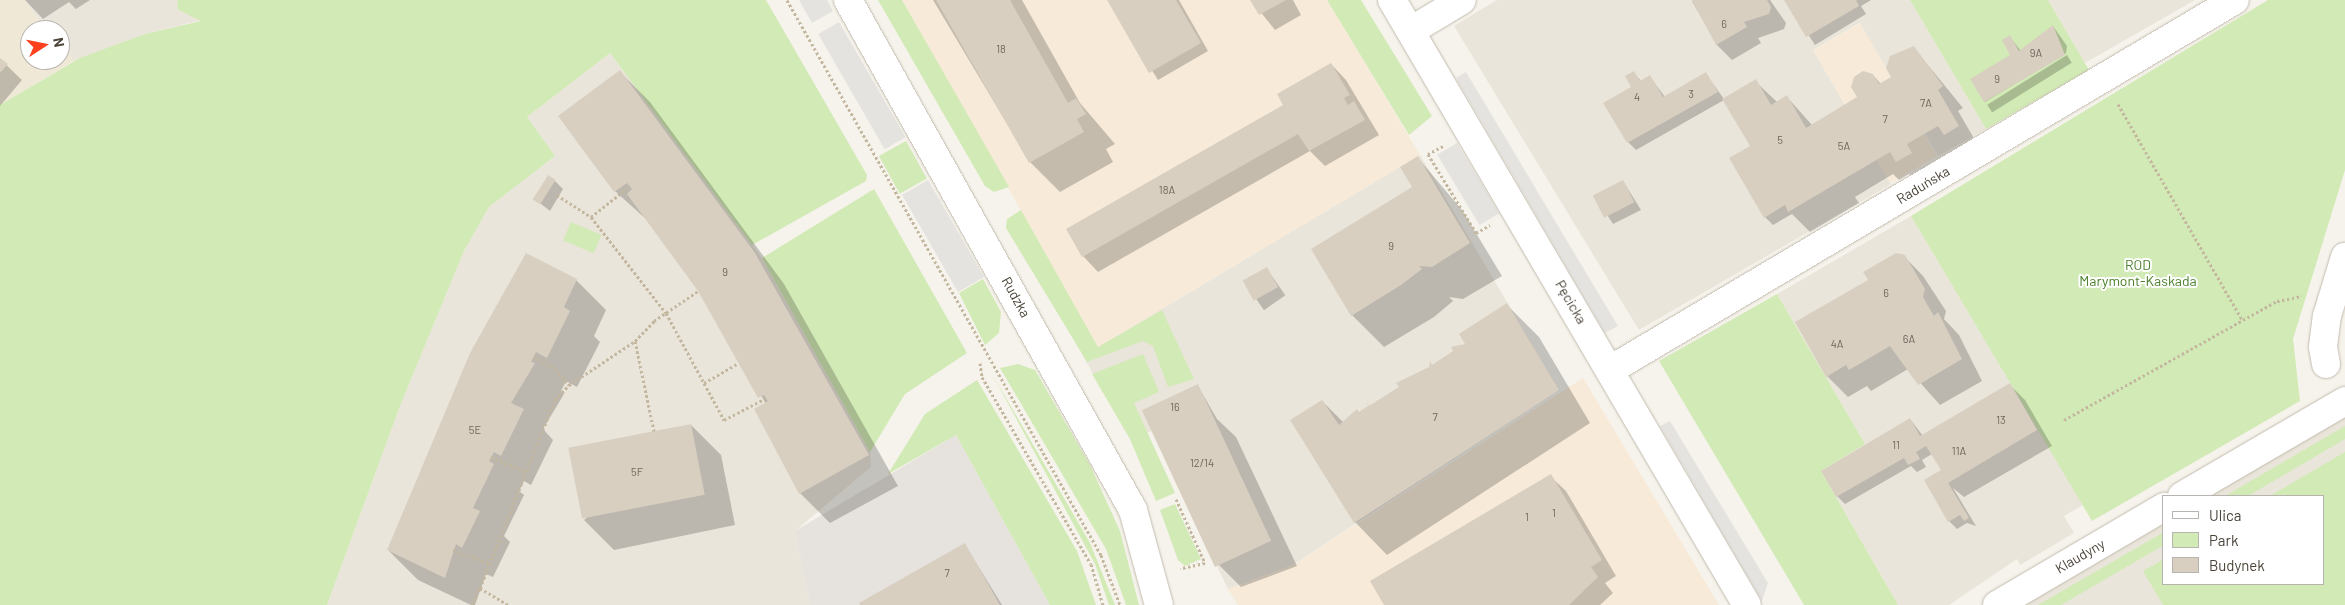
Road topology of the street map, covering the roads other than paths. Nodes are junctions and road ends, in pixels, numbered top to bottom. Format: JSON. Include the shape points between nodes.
{"nodes":[{"id":1,"x":848,"y":0,"type":"edge"},
{"id":2,"x":1392,"y":0,"type":"edge"},
{"id":3,"x":1462,"y":0,"type":"edge"},
{"id":4,"x":2235,"y":0,"type":"edge"},
{"id":5,"x":1412,"y":30,"type":"junction"},
{"id":6,"x":2345,"y":257,"type":"edge"},
{"id":7,"x":2326,"y":364,"type":"dead end"},
{"id":8,"x":1610,"y":370,"type":"junction"},
{"id":9,"x":2345,"y":401,"type":"edge"},
{"id":10,"x":2184,"y":495,"type":"edge"},
{"id":11,"x":2162,"y":508,"type":"edge"},
{"id":12,"x":1159,"y":605,"type":"edge"},
{"id":13,"x":1747,"y":605,"type":"edge"},
{"id":14,"x":1997,"y":605,"type":"edge"}],
"edges":[{"from":1,"to":12,"type":"street","name":"Rudzka","via":[[1133,510]]},
{"from":2,"to":5,"type":"street","name":"Pęcicka"},
{"from":3,"to":5,"type":"street"},
{"from":4,"to":8,"type":"street","name":"Raduńska"},
{"from":5,"to":8,"type":"street","name":"Pęcicka"},
{"from":6,"to":7,"type":"street","via":[[2327,316],[2322,347]]},
{"from":8,"to":13,"type":"street","name":"Pęcicka"},
{"from":9,"to":10,"type":"street"},
{"from":11,"to":14,"type":"street","name":"Klaudyny"}]}
